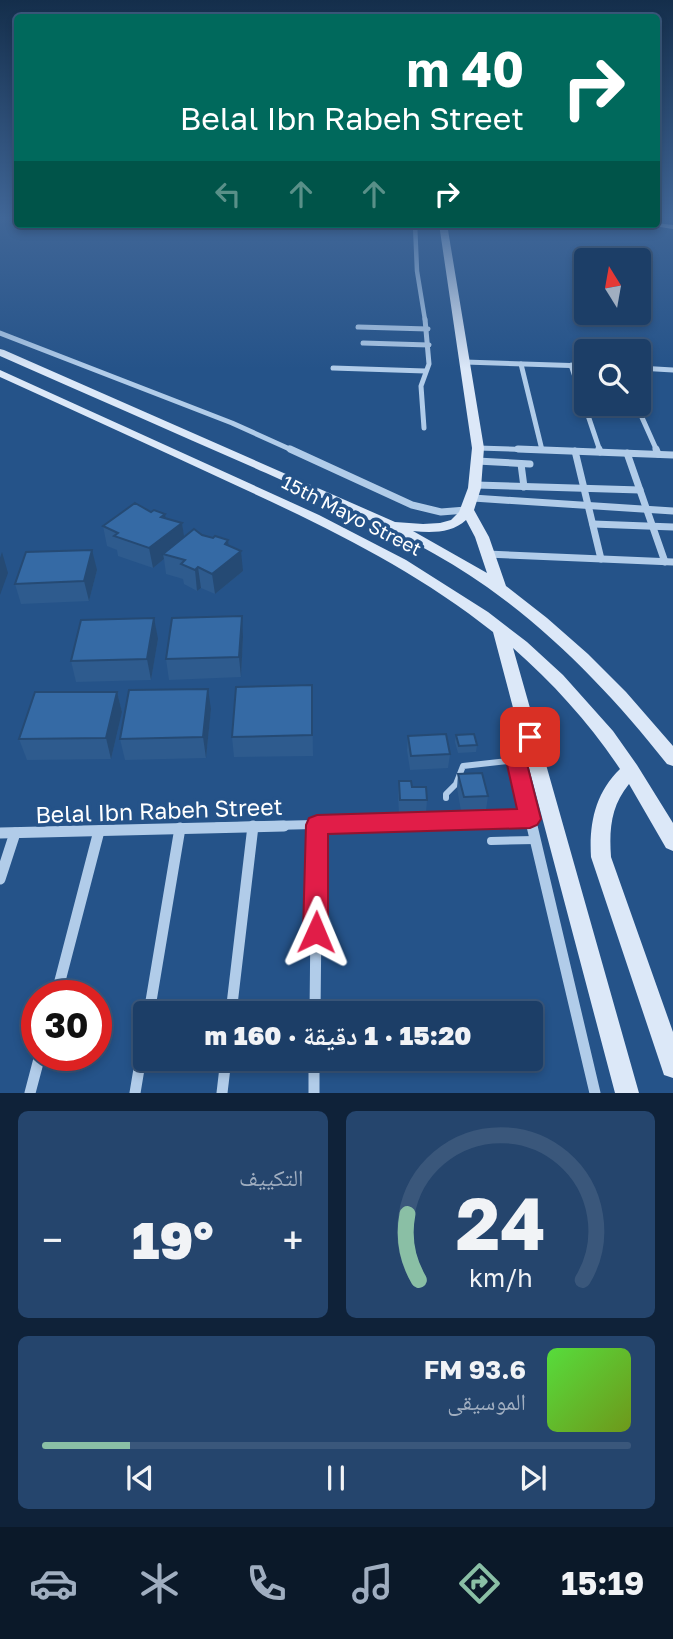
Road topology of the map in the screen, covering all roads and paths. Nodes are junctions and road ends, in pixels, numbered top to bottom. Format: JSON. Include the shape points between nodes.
{"nodes":[{"id":1,"x":417,"y":267,"type":"edge"},
{"id":2,"x":450,"y":267,"type":"edge"},
{"id":3,"x":358,"y":327,"type":"dead end"},
{"id":4,"x":428,"y":329,"type":"junction"},
{"id":5,"x":0,"y":334,"type":"edge"},
{"id":6,"x":363,"y":343,"type":"dead end"},
{"id":7,"x":429,"y":345,"type":"junction"},
{"id":8,"x":0,"y":352,"type":"edge"},
{"id":9,"x":465,"y":362,"type":"junction"},
{"id":10,"x":521,"y":364,"type":"junction"},
{"id":11,"x":571,"y":365,"type":"junction"},
{"id":12,"x":574,"y":365,"type":"edge"},
{"id":13,"x":333,"y":368,"type":"dead end"},
{"id":14,"x":651,"y":369,"type":"edge"},
{"id":15,"x":425,"y":370,"type":"junction"},
{"id":16,"x":671,"y":370,"type":"edge"},
{"id":17,"x":0,"y":373,"type":"edge"},
{"id":18,"x":673,"y":377,"type":"edge"},
{"id":19,"x":641,"y":416,"type":"edge"},
{"id":20,"x":424,"y":428,"type":"dead end"},
{"id":21,"x":478,"y":448,"type":"junction"},
{"id":22,"x":542,"y":450,"type":"junction"},
{"id":23,"x":575,"y":452,"type":"junction"},
{"id":24,"x":600,"y":452,"type":"junction"},
{"id":25,"x":627,"y":453,"type":"junction"},
{"id":26,"x":658,"y":454,"type":"junction"},
{"id":27,"x":673,"y":455,"type":"edge"},
{"id":28,"x":477,"y":461,"type":"junction"},
{"id":29,"x":521,"y":464,"type":"junction"},
{"id":30,"x":530,"y":464,"type":"dead end"},
{"id":31,"x":476,"y":485,"type":"junction"},
{"id":32,"x":524,"y":487,"type":"junction"},
{"id":33,"x":584,"y":488,"type":"junction"},
{"id":34,"x":640,"y":490,"type":"junction"},
{"id":35,"x":471,"y":506,"type":"junction"},
{"id":36,"x":588,"y":507,"type":"junction"},
{"id":37,"x":647,"y":509,"type":"junction"},
{"id":38,"x":673,"y":511,"type":"edge"},
{"id":39,"x":386,"y":521,"type":"junction"},
{"id":40,"x":593,"y":524,"type":"junction"},
{"id":41,"x":653,"y":526,"type":"junction"},
{"id":42,"x":673,"y":527,"type":"edge"},
{"id":43,"x":486,"y":554,"type":"junction"},
{"id":44,"x":601,"y":559,"type":"junction"},
{"id":45,"x":669,"y":562,"type":"edge"},
{"id":46,"x":499,"y":589,"type":"junction"},
{"id":47,"x":501,"y":632,"type":"junction"},
{"id":48,"x":530,"y":737,"type":"junction"},
{"id":49,"x":673,"y":759,"type":"edge"},
{"id":50,"x":516,"y":760,"type":"junction"},
{"id":51,"x":631,"y":770,"type":"junction"},
{"id":52,"x":446,"y":798,"type":"dead end"},
{"id":53,"x":530,"y":819,"type":"junction"},
{"id":54,"x":317,"y":825,"type":"junction"},
{"id":55,"x":253,"y":826,"type":"junction"},
{"id":56,"x":180,"y":828,"type":"junction"},
{"id":57,"x":99,"y":831,"type":"junction"},
{"id":58,"x":0,"y":833,"type":"edge"},
{"id":59,"x":15,"y":833,"type":"junction"},
{"id":60,"x":535,"y":840,"type":"junction"},
{"id":61,"x":491,"y":841,"type":"dead end"},
{"id":62,"x":673,"y":842,"type":"edge"},
{"id":63,"x":0,"y":879,"type":"edge"},
{"id":64,"x":60,"y":980,"type":"edge"},
{"id":65,"x":151,"y":1001,"type":"edge"},
{"id":66,"x":232,"y":1001,"type":"edge"},
{"id":67,"x":315,"y":1001,"type":"edge"},
{"id":68,"x":673,"y":1066,"type":"edge"},
{"id":69,"x":36,"y":1071,"type":"edge"},
{"id":70,"x":139,"y":1071,"type":"edge"},
{"id":71,"x":225,"y":1071,"type":"edge"},
{"id":72,"x":314,"y":1071,"type":"edge"},
{"id":73,"x":30,"y":1093,"type":"edge"},
{"id":74,"x":135,"y":1093,"type":"edge"},
{"id":75,"x":222,"y":1093,"type":"edge"},
{"id":76,"x":314,"y":1093,"type":"edge"},
{"id":77,"x":595,"y":1093,"type":"edge"},
{"id":78,"x":627,"y":1093,"type":"edge"}],
"edges":[{"from":1,"to":4,"type":"street"},
{"from":2,"to":9,"type":"main road"},
{"from":3,"to":4,"type":"street"},
{"from":4,"to":7,"type":"street"},
{"from":5,"to":35,"type":"street","via":[[232,423],[412,505],[441,512]]},
{"from":6,"to":7,"type":"street"},
{"from":7,"to":15,"type":"street"},
{"from":8,"to":39,"type":"main road","name":"15th Mayo Street"},
{"from":9,"to":10,"type":"street"},
{"from":9,"to":21,"type":"main road"},
{"from":10,"to":11,"type":"street"},
{"from":10,"to":22,"type":"street"},
{"from":11,"to":12,"type":"street"},
{"from":11,"to":24,"type":"street"},
{"from":13,"to":15,"type":"street"},
{"from":14,"to":16,"type":"street"},
{"from":15,"to":20,"type":"street","via":[[421,386]]},
{"from":16,"to":18,"type":"street"},
{"from":17,"to":47,"type":"main road","name":"15th Mayo Street","via":[[348,532],[414,569]]},
{"from":19,"to":26,"type":"street"},
{"from":21,"to":22,"type":"street"},
{"from":21,"to":28,"type":"main road"},
{"from":22,"to":23,"type":"street"},
{"from":23,"to":24,"type":"street"},
{"from":23,"to":33,"type":"street"},
{"from":24,"to":25,"type":"street"},
{"from":25,"to":26,"type":"street"},
{"from":25,"to":34,"type":"street"},
{"from":26,"to":27,"type":"street"},
{"from":28,"to":29,"type":"street"},
{"from":28,"to":31,"type":"main road"},
{"from":29,"to":30,"type":"street"},
{"from":29,"to":32,"type":"street"},
{"from":31,"to":32,"type":"street"},
{"from":31,"to":35,"type":"main road"},
{"from":32,"to":33,"type":"street"},
{"from":33,"to":34,"type":"street"},
{"from":33,"to":36,"type":"street"},
{"from":34,"to":37,"type":"street"},
{"from":35,"to":36,"type":"street"},
{"from":35,"to":39,"type":"main road","via":[[456,522],[433,527]]},
{"from":35,"to":43,"type":"main road"},
{"from":36,"to":37,"type":"street"},
{"from":36,"to":40,"type":"street"},
{"from":37,"to":38,"type":"street"},
{"from":37,"to":41,"type":"street"},
{"from":39,"to":46,"type":"main road","name":"15th Mayo Street"},
{"from":40,"to":41,"type":"street"},
{"from":40,"to":44,"type":"street"},
{"from":41,"to":42,"type":"street"},
{"from":41,"to":45,"type":"street"},
{"from":43,"to":44,"type":"street"},
{"from":43,"to":46,"type":"main road"},
{"from":44,"to":45,"type":"street"},
{"from":46,"to":49,"type":"main road","name":"15th Mayo Street","via":[[611,685]]},
{"from":47,"to":48,"type":"main road"},
{"from":47,"to":51,"type":"main road","name":"15th Mayo Street","via":[[531,654],[583,706]]},
{"from":48,"to":50,"type":"street","via":[[523,741]]},
{"from":48,"to":78,"type":"main road"},
{"from":50,"to":52,"type":"lane","via":[[463,766]]},
{"from":50,"to":53,"type":"street"},
{"from":51,"to":62,"type":"main road","name":"15th Mayo Street"},
{"from":51,"to":68,"type":"main road","via":[[614,788],[603,810],[601,857]]},
{"from":53,"to":54,"type":"street","name":"Belal Ibn Rabeh Street"},
{"from":53,"to":60,"type":"street"},
{"from":54,"to":55,"type":"street","name":"Belal Ibn Rabeh Street"},
{"from":54,"to":67,"type":"street"},
{"from":55,"to":56,"type":"street","name":"Belal Ibn Rabeh Street"},
{"from":55,"to":66,"type":"street"},
{"from":56,"to":57,"type":"street","name":"Belal Ibn Rabeh Street"},
{"from":56,"to":65,"type":"street"},
{"from":57,"to":59,"type":"street","name":"Belal Ibn Rabeh Street"},
{"from":57,"to":64,"type":"street"},
{"from":58,"to":59,"type":"street","name":"Belal Ibn Rabeh Street"},
{"from":59,"to":63,"type":"street"},
{"from":60,"to":61,"type":"lane"},
{"from":60,"to":77,"type":"street"},
{"from":69,"to":73,"type":"street"},
{"from":70,"to":74,"type":"street"},
{"from":71,"to":75,"type":"street"},
{"from":72,"to":76,"type":"street"}]}
